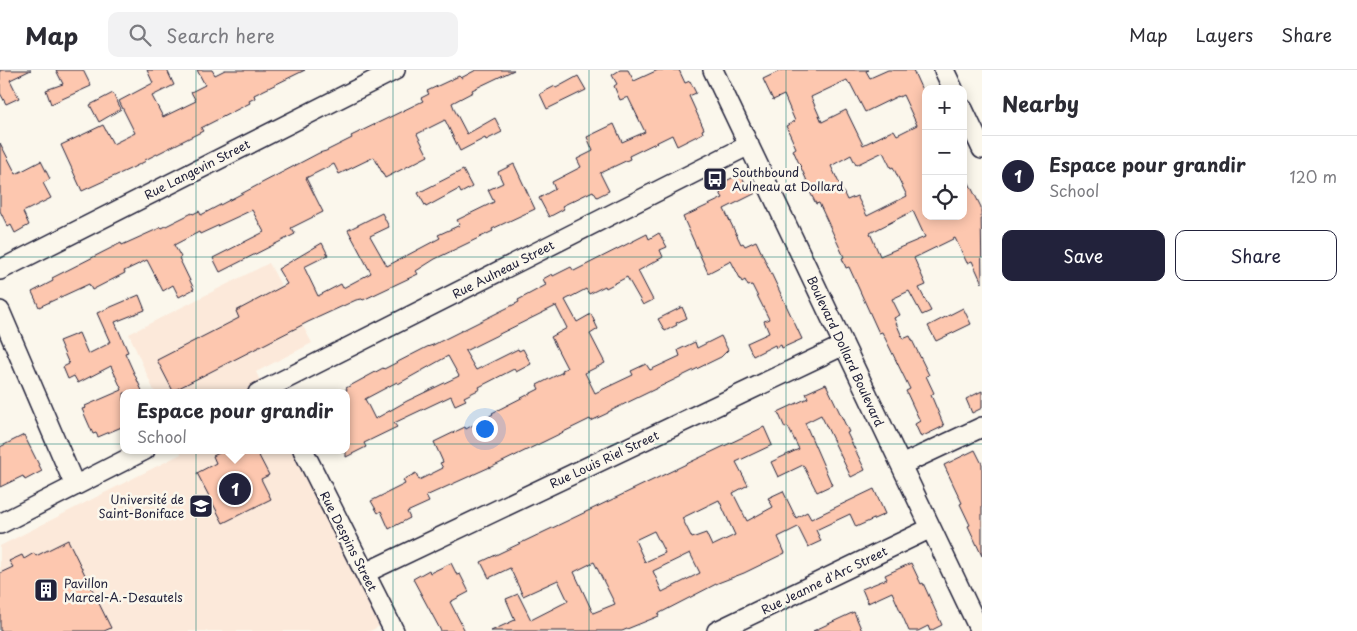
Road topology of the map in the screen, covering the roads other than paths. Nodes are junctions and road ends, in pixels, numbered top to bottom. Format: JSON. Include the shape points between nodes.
{"nodes":[{"id":1,"x":395,"y":70,"type":"edge"},
{"id":2,"x":713,"y":70,"type":"edge"},
{"id":3,"x":944,"y":70,"type":"edge"},
{"id":4,"x":951,"y":85,"type":"edge"},
{"id":5,"x":967,"y":118,"type":"edge"},
{"id":6,"x":749,"y":145,"type":"junction"},
{"id":7,"x":982,"y":149,"type":"edge"},
{"id":8,"x":0,"y":270,"type":"edge"},
{"id":9,"x":0,"y":311,"type":"edge"},
{"id":10,"x":844,"y":345,"type":"junction"},
{"id":11,"x":272,"y":389,"type":"edge"},
{"id":12,"x":982,"y":427,"type":"edge"},
{"id":13,"x":137,"y":454,"type":"edge"},
{"id":14,"x":305,"y":454,"type":"edge"},
{"id":15,"x":901,"y":465,"type":"junction"},
{"id":16,"x":74,"y":486,"type":"junction"},
{"id":17,"x":0,"y":524,"type":"edge"},
{"id":18,"x":931,"y":528,"type":"junction"},
{"id":19,"x":365,"y":573,"type":"junction"},
{"id":20,"x":394,"y":631,"type":"edge"},
{"id":21,"x":717,"y":631,"type":"edge"},
{"id":22,"x":980,"y":631,"type":"edge"}],
"edges":[{"from":1,"to":8,"type":"street","name":"Rue Langevin Street"},
{"from":2,"to":6,"type":"street","name":"Boulevard Dollard Boulevard"},
{"from":3,"to":4,"type":"street"},
{"from":5,"to":7,"type":"street"},
{"from":6,"to":10,"type":"street","name":"Boulevard Dollard Boulevard"},
{"from":6,"to":11,"type":"street","name":"Rue Aulneau Street"},
{"from":9,"to":16,"type":"street"},
{"from":10,"to":15,"type":"street","name":"Boulevard Dollard Boulevard"},
{"from":10,"to":19,"type":"street","name":"Rue Louis Riel Street"},
{"from":12,"to":15,"type":"street"},
{"from":13,"to":16,"type":"street"},
{"from":14,"to":19,"type":"street","name":"Rue Despins Street"},
{"from":15,"to":18,"type":"street","name":"Boulevard Dollard Boulevard"},
{"from":16,"to":17,"type":"street"},
{"from":18,"to":21,"type":"street","name":"Rue Jeanne d'Arc Street"},
{"from":18,"to":22,"type":"street","name":"Boulevard Dollard Boulevard"},
{"from":19,"to":20,"type":"street","name":"Rue Despins Street"}]}
